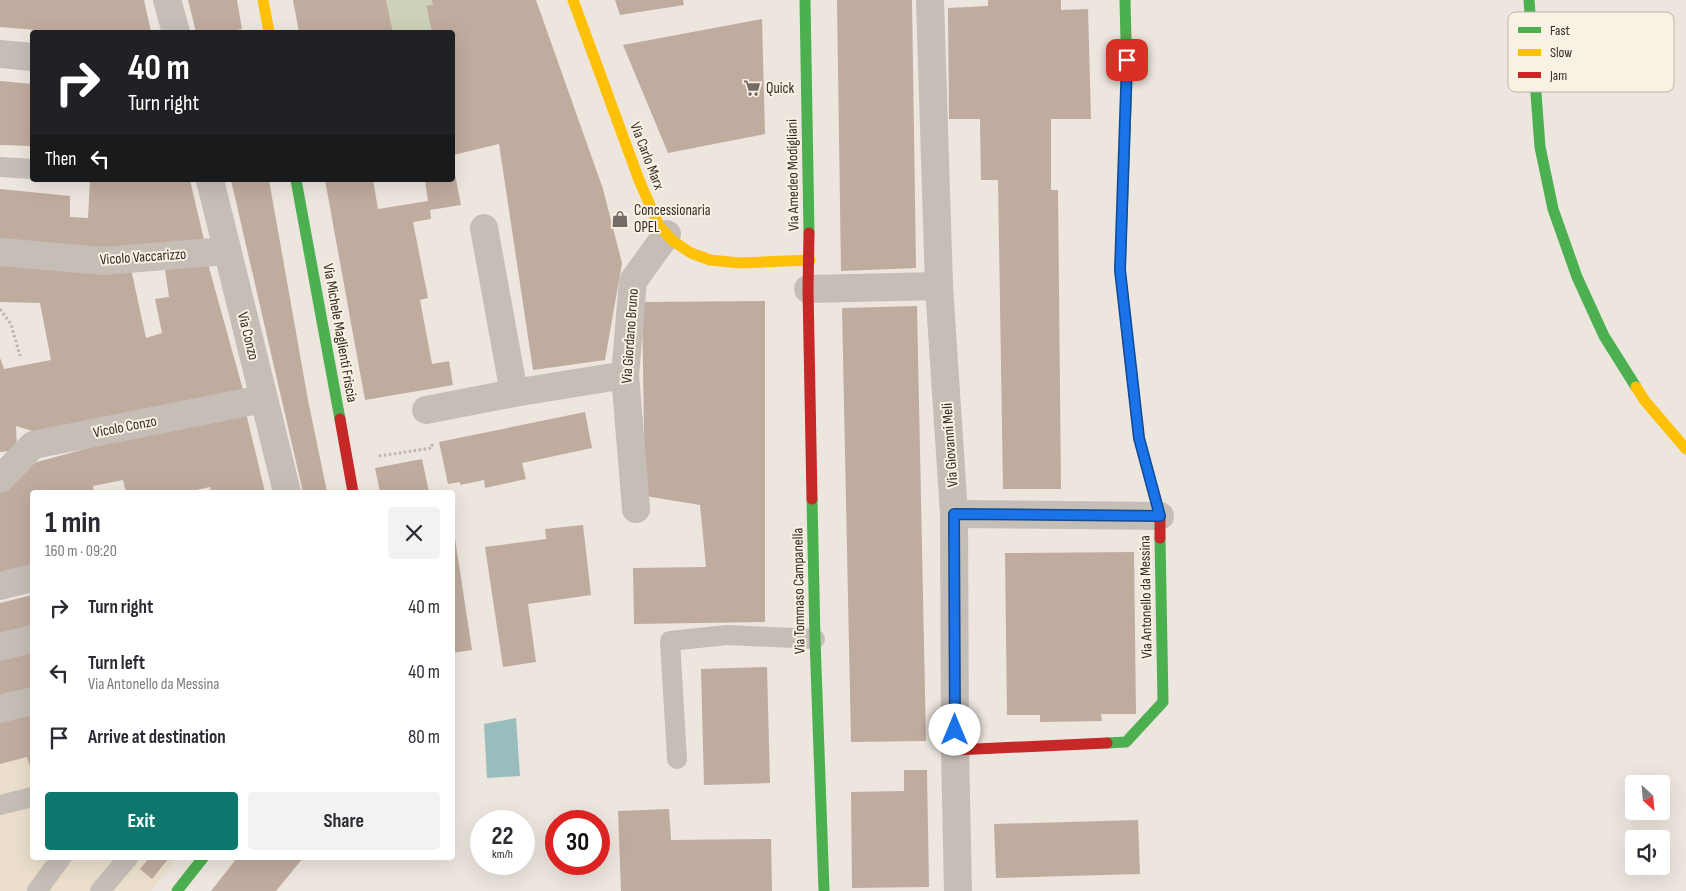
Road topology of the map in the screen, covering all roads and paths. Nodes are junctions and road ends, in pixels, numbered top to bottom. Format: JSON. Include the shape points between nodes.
{"nodes":[{"id":1,"x":167,"y":0,"type":"edge"},
{"id":2,"x":262,"y":0,"type":"edge"},
{"id":3,"x":573,"y":0,"type":"edge"},
{"id":4,"x":805,"y":0,"type":"edge"},
{"id":5,"x":930,"y":0,"type":"edge"},
{"id":6,"x":1125,"y":0,"type":"edge"},
{"id":7,"x":175,"y":30,"type":"edge"},
{"id":8,"x":269,"y":30,"type":"edge"},
{"id":9,"x":0,"y":54,"type":"edge"},
{"id":10,"x":30,"y":57,"type":"edge"},
{"id":11,"x":1536,"y":92,"type":"edge"},
{"id":12,"x":0,"y":167,"type":"edge"},
{"id":13,"x":30,"y":169,"type":"edge"},
{"id":14,"x":210,"y":182,"type":"edge"},
{"id":15,"x":296,"y":182,"type":"edge"},
{"id":16,"x":484,"y":228,"type":"dead end"},
{"id":17,"x":667,"y":234,"type":"junction"},
{"id":18,"x":226,"y":251,"type":"junction"},
{"id":19,"x":0,"y":252,"type":"edge"},
{"id":20,"x":810,"y":260,"type":"junction"},
{"id":21,"x":940,"y":286,"type":"junction"},
{"id":22,"x":808,"y":290,"type":"junction"},
{"id":23,"x":0,"y":309,"type":"edge"},
{"id":24,"x":20,"y":356,"type":"dead end"},
{"id":25,"x":625,"y":375,"type":"junction"},
{"id":26,"x":514,"y":393,"type":"junction"},
{"id":27,"x":264,"y":399,"type":"junction"},
{"id":28,"x":426,"y":410,"type":"joint"},
{"id":29,"x":1686,"y":449,"type":"edge"},
{"id":30,"x":375,"y":457,"type":"dead end"},
{"id":31,"x":0,"y":479,"type":"edge"},
{"id":32,"x":287,"y":490,"type":"edge"},
{"id":33,"x":353,"y":490,"type":"edge"},
{"id":34,"x":636,"y":509,"type":"dead end"},
{"id":35,"x":954,"y":514,"type":"junction"},
{"id":36,"x":1160,"y":516,"type":"junction"},
{"id":37,"x":30,"y":578,"type":"edge"},
{"id":38,"x":0,"y":586,"type":"edge"},
{"id":39,"x":815,"y":639,"type":"junction"},
{"id":40,"x":30,"y":640,"type":"edge"},
{"id":41,"x":0,"y":647,"type":"edge"},
{"id":42,"x":30,"y":702,"type":"edge"},
{"id":43,"x":0,"y":709,"type":"edge"},
{"id":44,"x":955,"y":750,"type":"junction"},
{"id":45,"x":677,"y":759,"type":"dead end"},
{"id":46,"x":15,"y":801,"type":"edge"},
{"id":47,"x":0,"y":821,"type":"edge"},
{"id":48,"x":60,"y":860,"type":"edge"},
{"id":49,"x":126,"y":860,"type":"edge"},
{"id":50,"x":201,"y":860,"type":"edge"},
{"id":51,"x":37,"y":891,"type":"edge"},
{"id":52,"x":100,"y":891,"type":"edge"},
{"id":53,"x":177,"y":891,"type":"edge"},
{"id":54,"x":824,"y":891,"type":"edge"},
{"id":55,"x":958,"y":891,"type":"edge"}],
"edges":[{"from":1,"to":7,"type":"street"},
{"from":2,"to":8,"type":"street"},
{"from":3,"to":17,"type":"street","name":"Via Carlo Marx","via":[[640,180],[659,226]]},
{"from":4,"to":20,"type":"street","name":"Via Amedeo Modigliani"},
{"from":5,"to":21,"type":"street","name":"Via Giovanni Meli"},
{"from":6,"to":36,"type":"street","name":"Via Antonello da Messina","via":[[1127,79],[1120,270],[1139,438]]},
{"from":9,"to":10,"type":"street"},
{"from":11,"to":29,"type":"street","via":[[1540,147],[1554,209],[1577,277],[1604,336],[1645,401]]},
{"from":12,"to":13,"type":"lane"},
{"from":14,"to":18,"type":"street","name":"Via Conzo"},
{"from":15,"to":33,"type":"street","name":"Via Michele Maglienti Friscia"},
{"from":16,"to":26,"type":"street"},
{"from":17,"to":20,"type":"street","name":"Via Carlo Marx","via":[[691,253],[710,260],[740,263]]},
{"from":17,"to":25,"type":"street","name":"Via Giordano Bruno","via":[[633,281]]},
{"from":18,"to":19,"type":"street","name":"Vicolo Vaccarizzo","via":[[103,261]]},
{"from":18,"to":27,"type":"street","name":"Via Conzo"},
{"from":20,"to":22,"type":"street","name":"Via Amedeo Modigliani"},
{"from":21,"to":22,"type":"street"},
{"from":21,"to":35,"type":"street","name":"Via Giovanni Meli"},
{"from":22,"to":39,"type":"street","name":"Via Tommaso Campanella"},
{"from":23,"to":24,"type":"path","via":[[11,324]]},
{"from":25,"to":26,"type":"street"},
{"from":25,"to":34,"type":"street","name":"Via Giordano Bruno"},
{"from":26,"to":28,"type":"street"},
{"from":27,"to":31,"type":"street","name":"Vicolo Conzo","via":[[33,445]]},
{"from":27,"to":32,"type":"street","name":"Via Conzo"},
{"from":28,"to":30,"type":"path","via":[[432,448]]},
{"from":35,"to":36,"type":"street"},
{"from":35,"to":44,"type":"street","name":"Via Giovanni Meli"},
{"from":36,"to":44,"type":"street","name":"Via Antonello da Messina","via":[[1163,702],[1126,742]]},
{"from":37,"to":38,"type":"street"},
{"from":39,"to":45,"type":"lane","via":[[727,635],[670,641]]},
{"from":39,"to":54,"type":"street","name":"Via Tommaso Campanella"},
{"from":40,"to":41,"type":"street"},
{"from":42,"to":43,"type":"street"},
{"from":44,"to":55,"type":"street","name":"Via Giovanni Meli"},
{"from":46,"to":47,"type":"lane"},
{"from":48,"to":51,"type":"lane"},
{"from":49,"to":52,"type":"lane"},
{"from":50,"to":53,"type":"street"}]}
